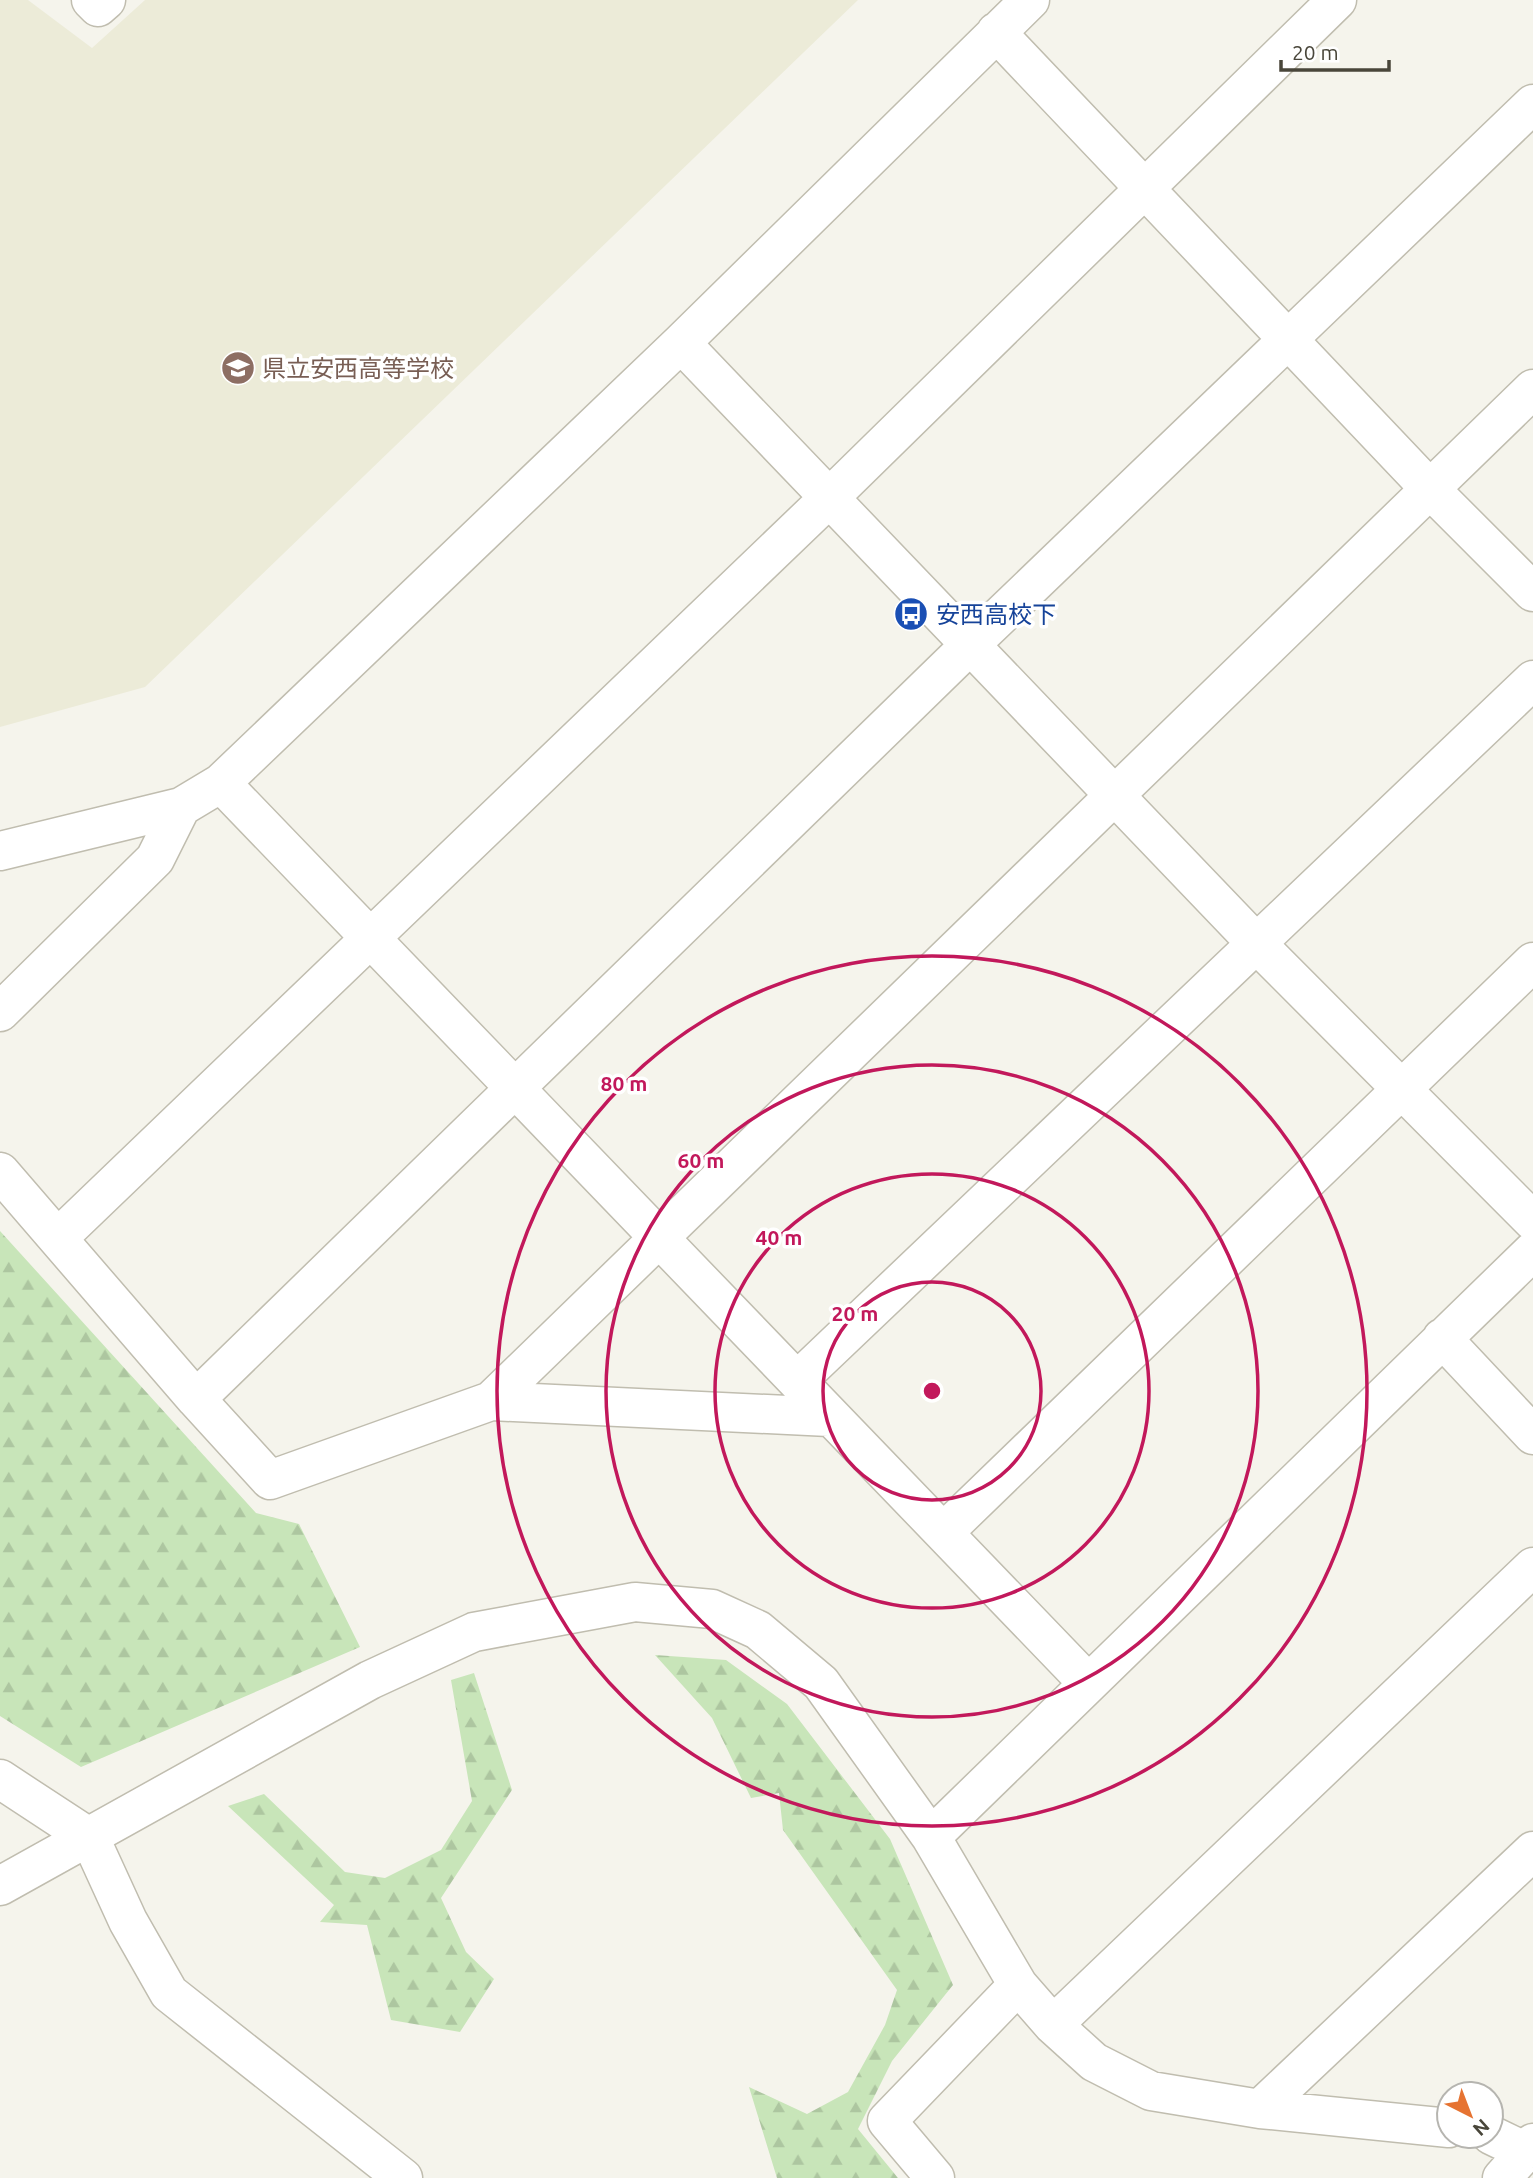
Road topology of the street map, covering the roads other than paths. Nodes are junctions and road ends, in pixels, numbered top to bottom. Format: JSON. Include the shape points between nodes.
{"nodes":[{"id":1,"x":92,"y":0,"type":"edge"},
{"id":2,"x":106,"y":0,"type":"edge"},
{"id":3,"x":1030,"y":0,"type":"edge"},
{"id":4,"x":1337,"y":0,"type":"edge"},
{"id":5,"x":996,"y":32,"type":"junction"},
{"id":6,"x":1533,"y":104,"type":"edge"},
{"id":7,"x":1146,"y":187,"type":"junction"},
{"id":8,"x":1290,"y":338,"type":"junction"},
{"id":9,"x":681,"y":343,"type":"junction"},
{"id":10,"x":1533,"y":389,"type":"edge"},
{"id":11,"x":1430,"y":489,"type":"junction"},
{"id":12,"x":830,"y":498,"type":"junction"},
{"id":13,"x":1533,"y":592,"type":"edge"},
{"id":14,"x":972,"y":643,"type":"junction"},
{"id":15,"x":1533,"y":680,"type":"edge"},
{"id":16,"x":221,"y":783,"type":"junction"},
{"id":17,"x":1116,"y":796,"type":"junction"},
{"id":18,"x":181,"y":807,"type":"junction"},
{"id":19,"x":0,"y":851,"type":"edge"},
{"id":20,"x":370,"y":940,"type":"junction"},
{"id":21,"x":1257,"y":944,"type":"junction"},
{"id":22,"x":1533,"y":962,"type":"edge"},
{"id":23,"x":0,"y":1012,"type":"edge"},
{"id":24,"x":515,"y":1088,"type":"junction"},
{"id":25,"x":1401,"y":1089,"type":"junction"},
{"id":26,"x":0,"y":1172,"type":"edge"},
{"id":27,"x":1533,"y":1221,"type":"edge"},
{"id":28,"x":59,"y":1237,"type":"junction"},
{"id":29,"x":659,"y":1240,"type":"junction"},
{"id":30,"x":1533,"y":1251,"type":"edge"},
{"id":31,"x":1442,"y":1338,"type":"junction"},
{"id":32,"x":797,"y":1381,"type":"junction"},
{"id":33,"x":195,"y":1399,"type":"junction"},
{"id":34,"x":491,"y":1401,"type":"junction"},
{"id":35,"x":829,"y":1417,"type":"junction"},
{"id":36,"x":1533,"y":1435,"type":"edge"},
{"id":37,"x":944,"y":1532,"type":"junction"},
{"id":38,"x":1533,"y":1567,"type":"edge"},
{"id":39,"x":1088,"y":1683,"type":"junction"},
{"id":40,"x":0,"y":1779,"type":"edge"},
{"id":41,"x":931,"y":1837,"type":"junction"},
{"id":42,"x":90,"y":1838,"type":"junction"},
{"id":43,"x":1533,"y":1850,"type":"edge"},
{"id":44,"x":0,"y":1886,"type":"edge"},
{"id":45,"x":1018,"y":1985,"type":"junction"},
{"id":46,"x":1052,"y":2025,"type":"junction"},
{"id":47,"x":1260,"y":2109,"type":"junction"},
{"id":48,"x":1435,"y":2128,"type":"edge"},
{"id":49,"x":403,"y":2178,"type":"edge"},
{"id":50,"x":935,"y":2178,"type":"edge"}],
"edges":[{"from":1,"to":2,"type":"street","via":[[98,7]]},
{"from":3,"to":5,"type":"street"},
{"from":4,"to":7,"type":"street"},
{"from":5,"to":7,"type":"street"},
{"from":5,"to":9,"type":"street"},
{"from":6,"to":8,"type":"street"},
{"from":7,"to":8,"type":"street"},
{"from":7,"to":12,"type":"street"},
{"from":8,"to":11,"type":"street"},
{"from":8,"to":14,"type":"street"},
{"from":9,"to":12,"type":"street"},
{"from":9,"to":16,"type":"street"},
{"from":10,"to":11,"type":"street"},
{"from":11,"to":13,"type":"street"},
{"from":11,"to":17,"type":"street"},
{"from":12,"to":14,"type":"street"},
{"from":12,"to":20,"type":"street"},
{"from":14,"to":17,"type":"street"},
{"from":14,"to":24,"type":"street"},
{"from":15,"to":21,"type":"street"},
{"from":16,"to":18,"type":"street"},
{"from":16,"to":20,"type":"street"},
{"from":17,"to":21,"type":"street"},
{"from":17,"to":29,"type":"street"},
{"from":18,"to":19,"type":"street"},
{"from":18,"to":23,"type":"street","via":[[155,859]]},
{"from":20,"to":24,"type":"street"},
{"from":20,"to":28,"type":"street"},
{"from":21,"to":25,"type":"street"},
{"from":21,"to":32,"type":"street"},
{"from":22,"to":25,"type":"street"},
{"from":24,"to":29,"type":"street"},
{"from":24,"to":33,"type":"street"},
{"from":25,"to":27,"type":"street"},
{"from":25,"to":37,"type":"street"},
{"from":26,"to":28,"type":"street"},
{"from":28,"to":33,"type":"street"},
{"from":29,"to":32,"type":"street"},
{"from":29,"to":34,"type":"street"},
{"from":30,"to":31,"type":"street"},
{"from":31,"to":36,"type":"street"},
{"from":31,"to":39,"type":"street"},
{"from":32,"to":35,"type":"street"},
{"from":33,"to":34,"type":"street","via":[[270,1480]]},
{"from":34,"to":35,"type":"street"},
{"from":35,"to":37,"type":"street"},
{"from":37,"to":39,"type":"street"},
{"from":38,"to":46,"type":"street"},
{"from":39,"to":41,"type":"street"},
{"from":40,"to":42,"type":"street"},
{"from":41,"to":42,"type":"street","via":[[821,1684],[758,1630],[712,1609],[635,1602],[474,1632],[370,1680]]},
{"from":41,"to":45,"type":"street"},
{"from":42,"to":44,"type":"street"},
{"from":42,"to":49,"type":"street","via":[[128,1921],[169,1993]]},
{"from":43,"to":47,"type":"street"},
{"from":45,"to":46,"type":"street"},
{"from":45,"to":50,"type":"street","via":[[887,2121]]},
{"from":46,"to":47,"type":"street","via":[[1094,2062],[1151,2091]]},
{"from":47,"to":48,"type":"street"}]}
